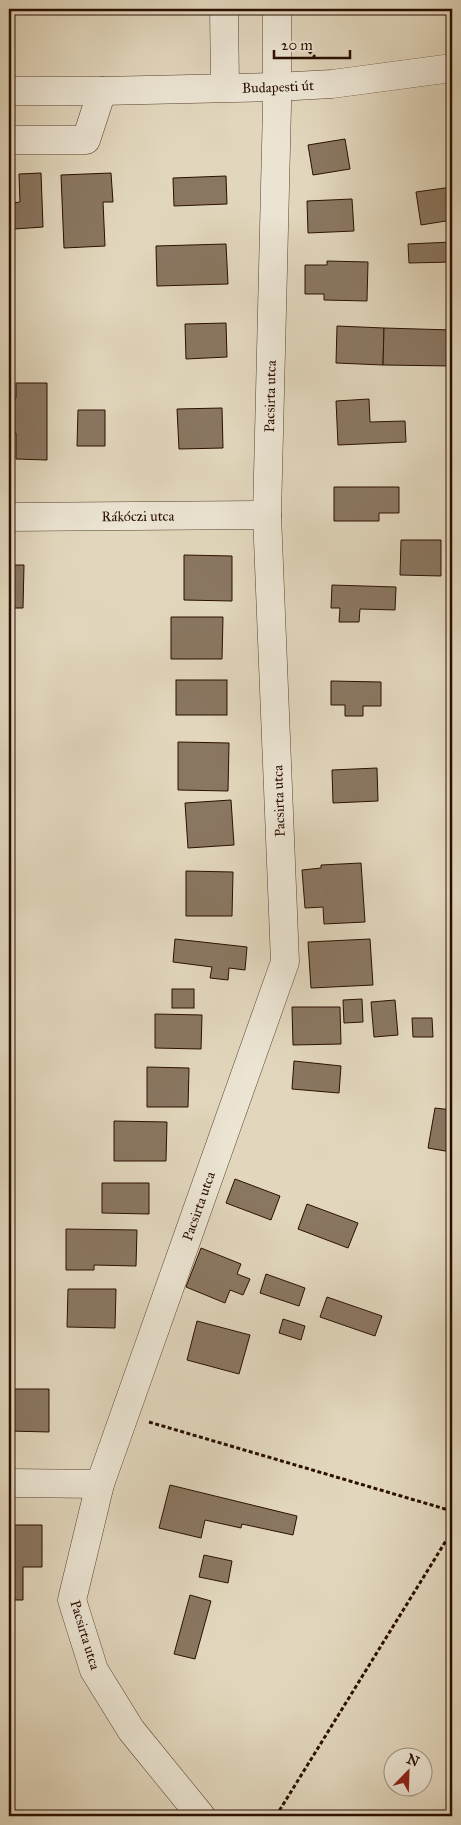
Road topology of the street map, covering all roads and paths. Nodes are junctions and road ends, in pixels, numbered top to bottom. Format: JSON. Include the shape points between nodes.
{"nodes":[{"id":1,"x":224,"y":9,"type":"edge"},
{"id":2,"x":277,"y":9,"type":"edge"},
{"id":3,"x":452,"y":68,"type":"edge"},
{"id":4,"x":225,"y":87,"type":"junction"},
{"id":5,"x":276,"y":87,"type":"junction"},
{"id":6,"x":9,"y":91,"type":"edge"},
{"id":7,"x":102,"y":91,"type":"junction"},
{"id":8,"x":9,"y":140,"type":"edge"},
{"id":9,"x":267,"y":515,"type":"junction"},
{"id":10,"x":9,"y":517,"type":"edge"},
{"id":11,"x":125,"y":1415,"type":"junction"},
{"id":12,"x":9,"y":1483,"type":"edge"},
{"id":13,"x":100,"y":1484,"type":"junction"},
{"id":14,"x":452,"y":1511,"type":"edge"},
{"id":15,"x":452,"y":1532,"type":"edge"},
{"id":16,"x":200,"y":1816,"type":"edge"},
{"id":17,"x":276,"y":1816,"type":"edge"}],
"edges":[{"from":1,"to":4,"type":"street"},
{"from":2,"to":5,"type":"street","name":"Pacsirta utca"},
{"from":3,"to":5,"type":"street","name":"Budapesti út","via":[[332,84]]},
{"from":4,"to":5,"type":"street","name":"Budapesti út"},
{"from":4,"to":7,"type":"street","name":"Budapesti út"},
{"from":5,"to":9,"type":"street","name":"Pacsirta utca"},
{"from":6,"to":7,"type":"street","name":"Budapesti út"},
{"from":7,"to":8,"type":"street","via":[[86,140]]},
{"from":9,"to":10,"type":"street","name":"Rákóczi utca"},
{"from":9,"to":11,"type":"street","name":"Pacsirta utca","via":[[285,962]]},
{"from":11,"to":13,"type":"street","name":"Pacsirta utca"},
{"from":11,"to":14,"type":"path"},
{"from":12,"to":13,"type":"street"},
{"from":13,"to":16,"type":"street","name":"Pacsirta utca","via":[[72,1600],[94,1670],[131,1730]]},
{"from":15,"to":17,"type":"path"}]}
